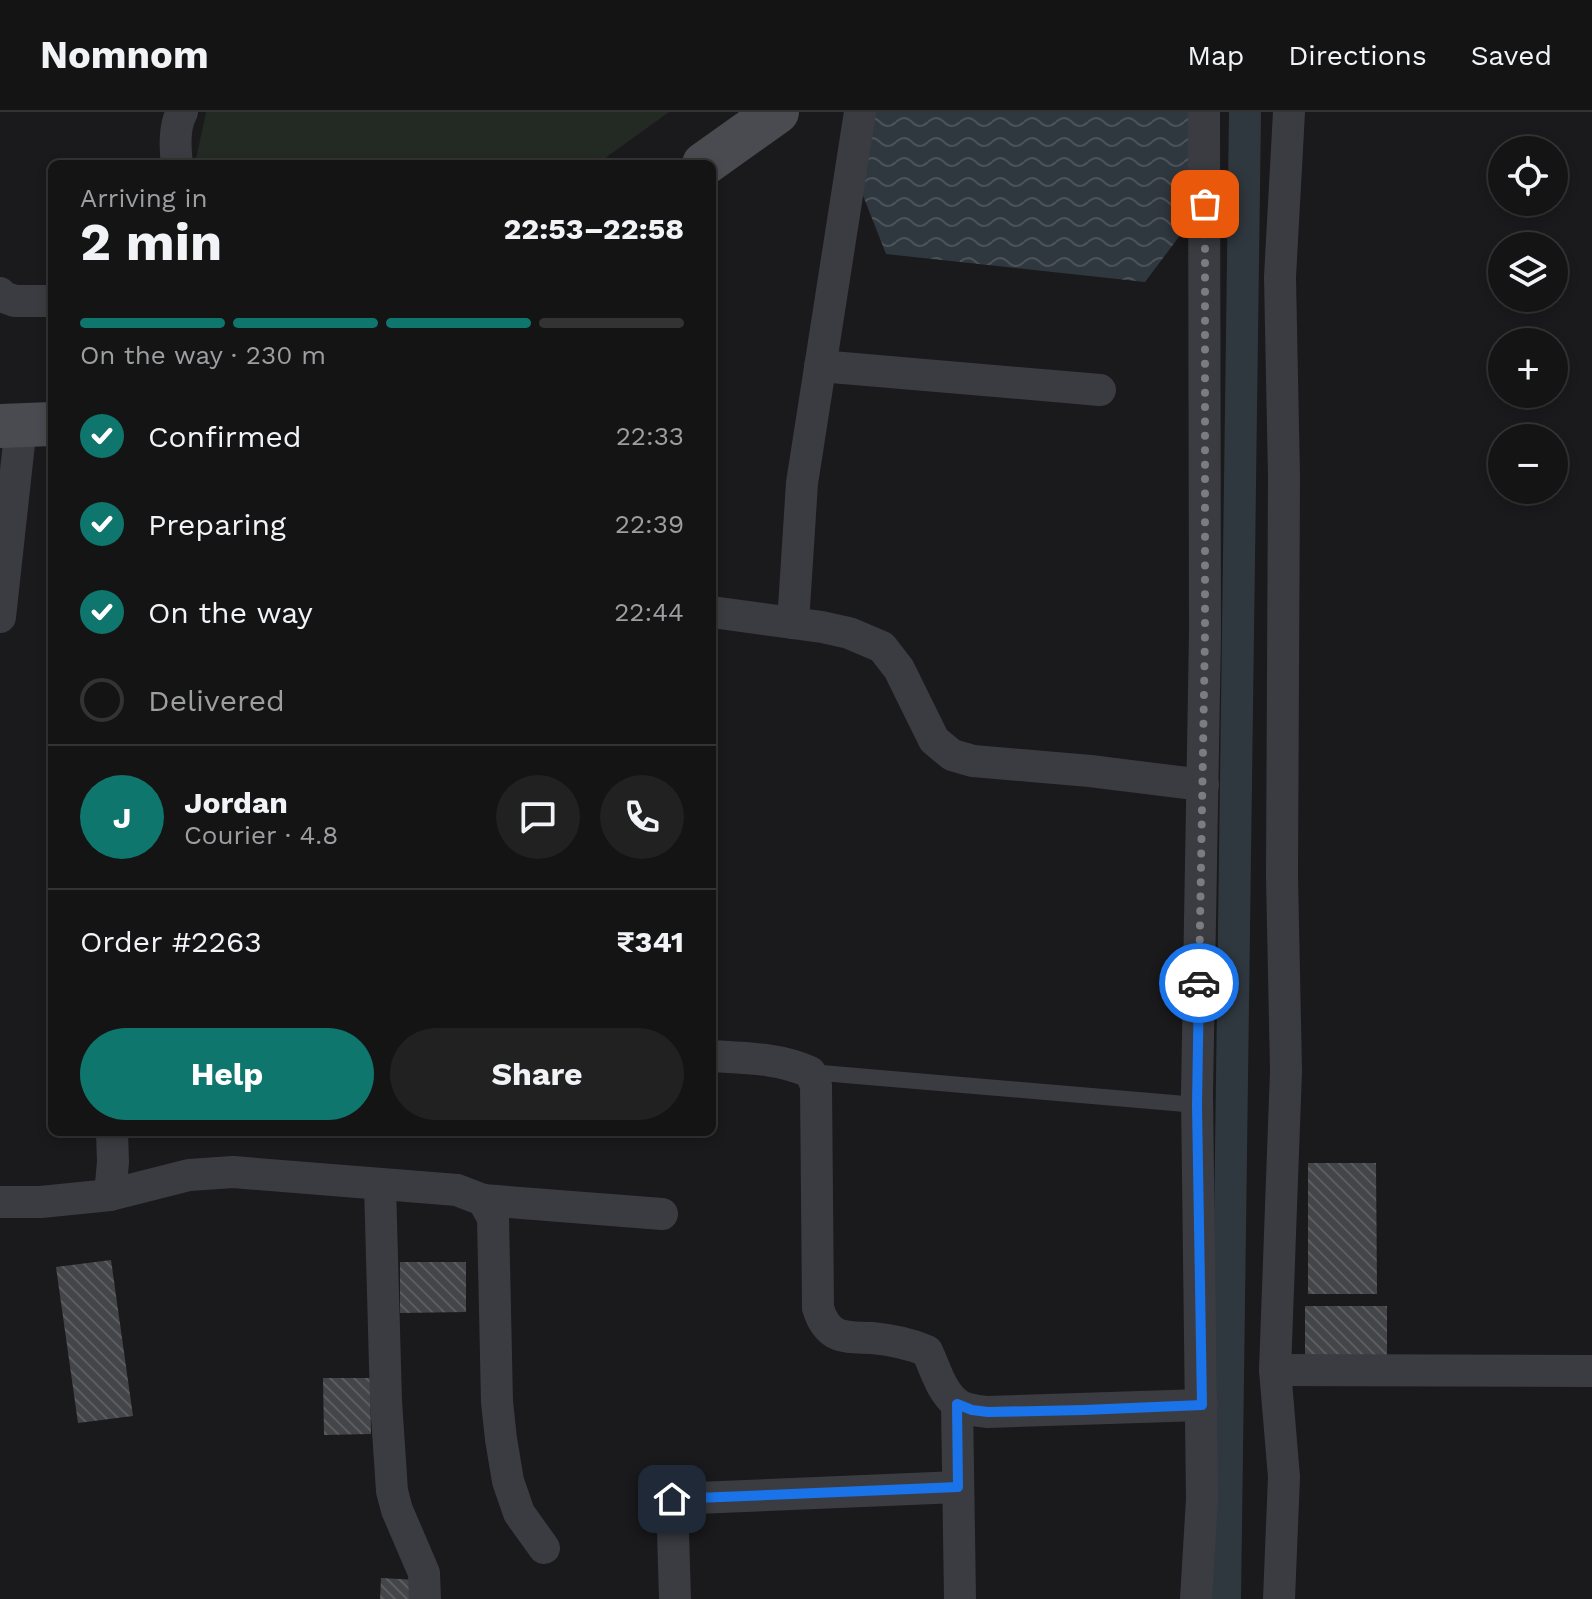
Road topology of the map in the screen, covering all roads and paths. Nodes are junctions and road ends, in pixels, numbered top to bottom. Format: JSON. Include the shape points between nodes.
{"nodes":[{"id":1,"x":182,"y":112,"type":"edge"},
{"id":2,"x":777,"y":112,"type":"edge"},
{"id":3,"x":860,"y":112,"type":"edge"},
{"id":4,"x":1204,"y":112,"type":"edge"},
{"id":5,"x":1289,"y":112,"type":"edge"},
{"id":6,"x":177,"y":160,"type":"edge"},
{"id":7,"x":710,"y":160,"type":"edge"},
{"id":8,"x":0,"y":293,"type":"edge"},
{"id":9,"x":48,"y":301,"type":"edge"},
{"id":10,"x":820,"y":366,"type":"junction"},
{"id":11,"x":1100,"y":390,"type":"dead end"},
{"id":12,"x":24,"y":425,"type":"edge"},
{"id":13,"x":716,"y":613,"type":"edge"},
{"id":14,"x":0,"y":617,"type":"edge"},
{"id":15,"x":793,"y":623,"type":"junction"},
{"id":16,"x":1203,"y":785,"type":"junction"},
{"id":17,"x":716,"y":1056,"type":"edge"},
{"id":18,"x":810,"y":1072,"type":"junction"},
{"id":19,"x":1197,"y":1105,"type":"junction"},
{"id":20,"x":112,"y":1136,"type":"edge"},
{"id":21,"x":380,"y":1185,"type":"junction"},
{"id":22,"x":110,"y":1195,"type":"junction"},
{"id":23,"x":483,"y":1200,"type":"junction"},
{"id":24,"x":0,"y":1202,"type":"edge"},
{"id":25,"x":662,"y":1214,"type":"dead end"},
{"id":26,"x":1275,"y":1370,"type":"junction"},
{"id":27,"x":1592,"y":1371,"type":"edge"},
{"id":28,"x":957,"y":1404,"type":"junction"},
{"id":29,"x":1202,"y":1405,"type":"junction"},
{"id":30,"x":958,"y":1487,"type":"junction"},
{"id":31,"x":544,"y":1548,"type":"dead end"},
{"id":32,"x":425,"y":1599,"type":"edge"},
{"id":33,"x":675,"y":1599,"type":"edge"},
{"id":34,"x":960,"y":1599,"type":"edge"},
{"id":35,"x":1196,"y":1599,"type":"edge"},
{"id":36,"x":1279,"y":1599,"type":"edge"}],
"edges":[{"from":1,"to":6,"type":"street"},
{"from":2,"to":7,"type":"main road"},
{"from":3,"to":10,"type":"street"},
{"from":4,"to":16,"type":"street"},
{"from":5,"to":26,"type":"street","via":[[1280,277],[1286,1071]]},
{"from":8,"to":9,"type":"street","via":[[15,301]]},
{"from":10,"to":11,"type":"street"},
{"from":10,"to":15,"type":"street","via":[[801,493]]},
{"from":12,"to":14,"type":"street"},
{"from":13,"to":15,"type":"street"},
{"from":15,"to":16,"type":"street","via":[[849,633],[882,647],[899,669],[934,740],[952,755]]},
{"from":16,"to":19,"type":"street"},
{"from":17,"to":18,"type":"street","via":[[770,1060]]},
{"from":18,"to":19,"type":"lane"},
{"from":18,"to":28,"type":"street","via":[[816,1085],[822,1321],[851,1338],[909,1343],[927,1351],[942,1386]]},
{"from":19,"to":29,"type":"street"},
{"from":20,"to":22,"type":"street"},
{"from":21,"to":22,"type":"street","via":[[233,1172],[189,1175]]},
{"from":21,"to":23,"type":"street","via":[[457,1190]]},
{"from":21,"to":32,"type":"street","via":[[392,1491],[424,1573]]},
{"from":22,"to":24,"type":"street"},
{"from":23,"to":25,"type":"street"},
{"from":23,"to":31,"type":"street","via":[[493,1218],[503,1453],[519,1513]]},
{"from":26,"to":27,"type":"street"},
{"from":26,"to":36,"type":"street","via":[[1284,1477]]},
{"from":28,"to":29,"type":"street","via":[[988,1412]]},
{"from":28,"to":30,"type":"street"},
{"from":29,"to":35,"type":"street"},
{"from":30,"to":33,"type":"street","via":[[672,1499]]},
{"from":30,"to":34,"type":"street"}]}
